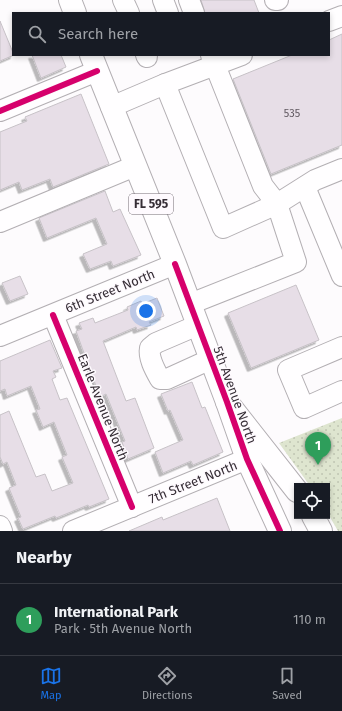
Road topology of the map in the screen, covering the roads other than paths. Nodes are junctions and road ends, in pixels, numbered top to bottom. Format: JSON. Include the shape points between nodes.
{"nodes":[{"id":1,"x":70,"y":0,"type":"edge"},
{"id":2,"x":123,"y":0,"type":"edge"},
{"id":3,"x":163,"y":0,"type":"edge"},
{"id":4,"x":189,"y":0,"type":"edge"},
{"id":5,"x":275,"y":0,"type":"edge"},
{"id":6,"x":278,"y":0,"type":"edge"},
{"id":7,"x":75,"y":12,"type":"edge"},
{"id":8,"x":129,"y":12,"type":"edge"},
{"id":9,"x":168,"y":12,"type":"edge"},
{"id":10,"x":194,"y":12,"type":"edge"},
{"id":11,"x":342,"y":16,"type":"edge"},
{"id":12,"x":330,"y":21,"type":"edge"},
{"id":13,"x":236,"y":56,"type":"edge"},
{"id":14,"x":214,"y":60,"type":"edge"},
{"id":15,"x":94,"y":63,"type":"edge"},
{"id":16,"x":165,"y":84,"type":"junction"},
{"id":17,"x":111,"y":107,"type":"junction"},
{"id":18,"x":0,"y":111,"type":"edge"},
{"id":19,"x":135,"y":166,"type":"junction"},
{"id":20,"x":342,"y":169,"type":"edge"},
{"id":21,"x":306,"y":187,"type":"junction"},
{"id":22,"x":277,"y":204,"type":"junction"},
{"id":23,"x":0,"y":222,"type":"edge"},
{"id":24,"x":175,"y":264,"type":"junction"},
{"id":25,"x":342,"y":276,"type":"edge"},
{"id":26,"x":190,"y":304,"type":"junction"},
{"id":27,"x":53,"y":315,"type":"junction"},
{"id":28,"x":198,"y":325,"type":"junction"},
{"id":29,"x":0,"y":336,"type":"edge"},
{"id":30,"x":342,"y":347,"type":"edge"},
{"id":31,"x":211,"y":359,"type":"junction"},
{"id":32,"x":342,"y":391,"type":"edge"},
{"id":33,"x":227,"y":402,"type":"junction"},
{"id":34,"x":247,"y":460,"type":"junction"},
{"id":35,"x":294,"y":487,"type":"edge"},
{"id":36,"x":132,"y":507,"type":"junction"},
{"id":37,"x":315,"y":519,"type":"edge"},
{"id":38,"x":0,"y":526,"type":"edge"},
{"id":39,"x":2,"y":531,"type":"edge"},
{"id":40,"x":73,"y":531,"type":"edge"},
{"id":41,"x":280,"y":531,"type":"edge"},
{"id":42,"x":321,"y":531,"type":"edge"}],
"edges":[{"from":1,"to":7,"type":"main road"},
{"from":2,"to":8,"type":"street"},
{"from":3,"to":9,"type":"street"},
{"from":4,"to":10,"type":"street"},
{"from":5,"to":6,"type":"street"},
{"from":11,"to":12,"type":"street"},
{"from":13,"to":14,"type":"street"},
{"from":14,"to":16,"type":"street"},
{"from":14,"to":22,"type":"street","via":[[263,186]]},
{"from":15,"to":17,"type":"main road","name":"5th Avenue North","number":"FL 595"},
{"from":15,"to":18,"type":"street"},
{"from":16,"to":17,"type":"street"},
{"from":16,"to":22,"type":"street","via":[[223,228]]},
{"from":17,"to":19,"type":"main road","name":"5th Avenue North","number":"FL 595"},
{"from":19,"to":23,"type":"street"},
{"from":19,"to":24,"type":"main road","name":"5th Avenue North","number":"FL 595"},
{"from":20,"to":21,"type":"street"},
{"from":21,"to":22,"type":"street"},
{"from":21,"to":25,"type":"street"},
{"from":22,"to":26,"type":"street","via":[[296,262]]},
{"from":24,"to":26,"type":"main road","name":"5th Avenue North","number":"FL 595"},
{"from":24,"to":27,"type":"street","name":"6th Street North"},
{"from":26,"to":28,"type":"main road","name":"5th Avenue North","number":"FL 595"},
{"from":27,"to":29,"type":"street","name":"6th Street North"},
{"from":27,"to":36,"type":"street","name":"Earle Avenue North"},
{"from":28,"to":31,"type":"main road","name":"5th Avenue North","number":"FL 595"},
{"from":28,"to":31,"type":"street","via":[[156,343],[150,348],[149,353],[160,379]]},
{"from":30,"to":32,"type":"street","via":[[288,370],[304,408]]},
{"from":31,"to":33,"type":"main road","name":"5th Avenue North","number":"FL 595"},
{"from":33,"to":34,"type":"main road","name":"5th Avenue North","number":"FL 595"},
{"from":33,"to":35,"type":"main road"},
{"from":34,"to":36,"type":"street","name":"7th Street North"},
{"from":34,"to":41,"type":"main road","name":"5th Avenue North","number":"FL 595"},
{"from":36,"to":40,"type":"street","name":"7th Street North"},
{"from":37,"to":42,"type":"main road"},
{"from":38,"to":39,"type":"street"}]}
